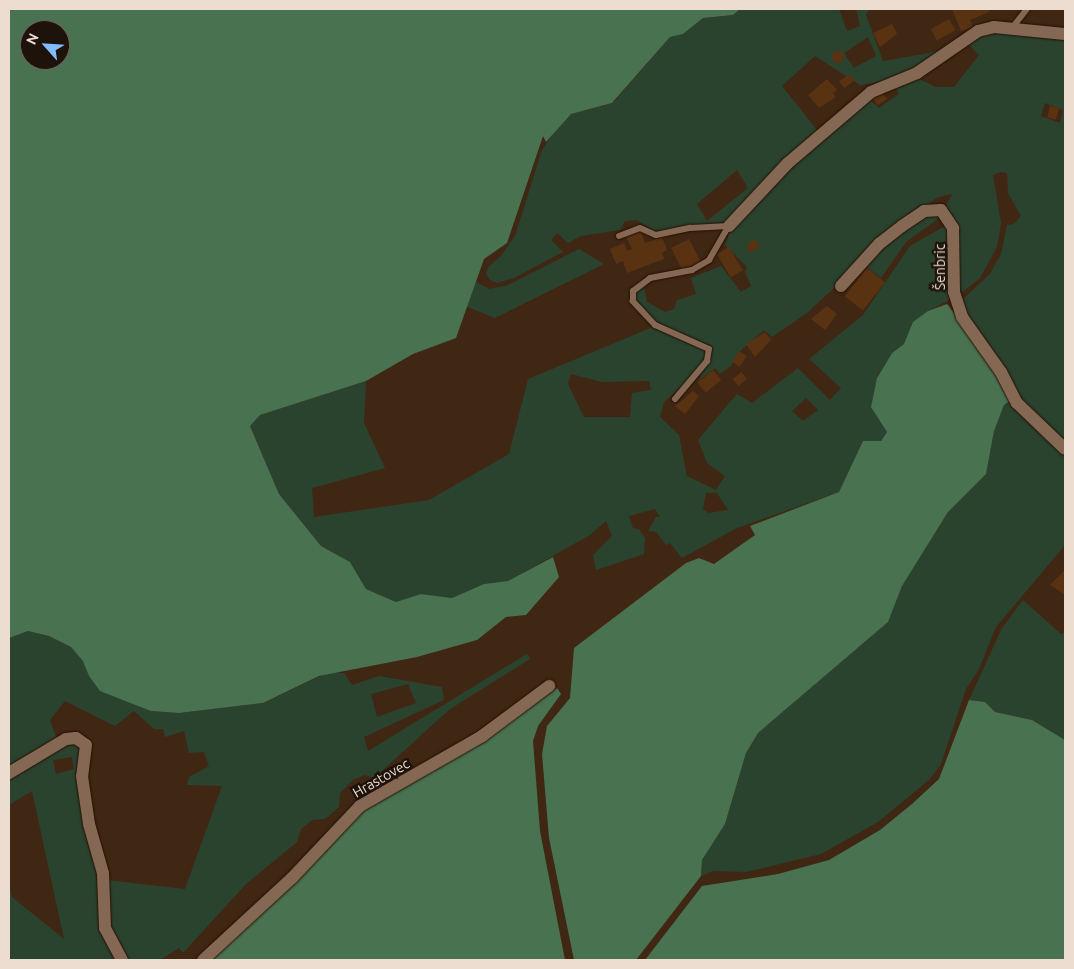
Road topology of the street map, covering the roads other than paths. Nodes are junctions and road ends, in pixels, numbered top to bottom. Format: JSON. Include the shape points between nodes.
{"nodes":[{"id":1,"x":1027,"y":9,"type":"edge"},
{"id":2,"x":1012,"y":28,"type":"junction"},
{"id":3,"x":1065,"y":34,"type":"edge"},
{"id":4,"x":729,"y":226,"type":"junction"},
{"id":5,"x":619,"y":236,"type":"dead end"},
{"id":6,"x":841,"y":286,"type":"dead end"},
{"id":7,"x":675,"y":398,"type":"dead end"},
{"id":8,"x":1065,"y":449,"type":"edge"},
{"id":9,"x":549,"y":686,"type":"dead end"},
{"id":10,"x":9,"y":774,"type":"edge"},
{"id":11,"x":122,"y":960,"type":"edge"},
{"id":12,"x":203,"y":960,"type":"edge"}],
"edges":[{"from":1,"to":2,"type":"lane"},
{"from":2,"to":3,"type":"street"},
{"from":2,"to":4,"type":"street","via":[[978,31],[917,73],[871,92],[788,163]]},
{"from":4,"to":5,"type":"lane","via":[[656,235],[640,228]]},
{"from":4,"to":7,"type":"lane","via":[[709,260],[692,270],[650,278],[633,291],[632,301],[655,325],[709,349],[707,361]]},
{"from":6,"to":8,"type":"street","name":"Šenbric","via":[[879,244],[902,226],[924,211],[941,210],[954,228],[954,292],[962,317],[1001,372],[1017,403]]},
{"from":9,"to":12,"type":"street","name":"Hrastovec","via":[[482,736],[360,806],[292,878]]},
{"from":10,"to":11,"type":"street","via":[[66,739],[76,738],[86,745],[82,776],[89,824],[104,873],[105,928]]}]}
